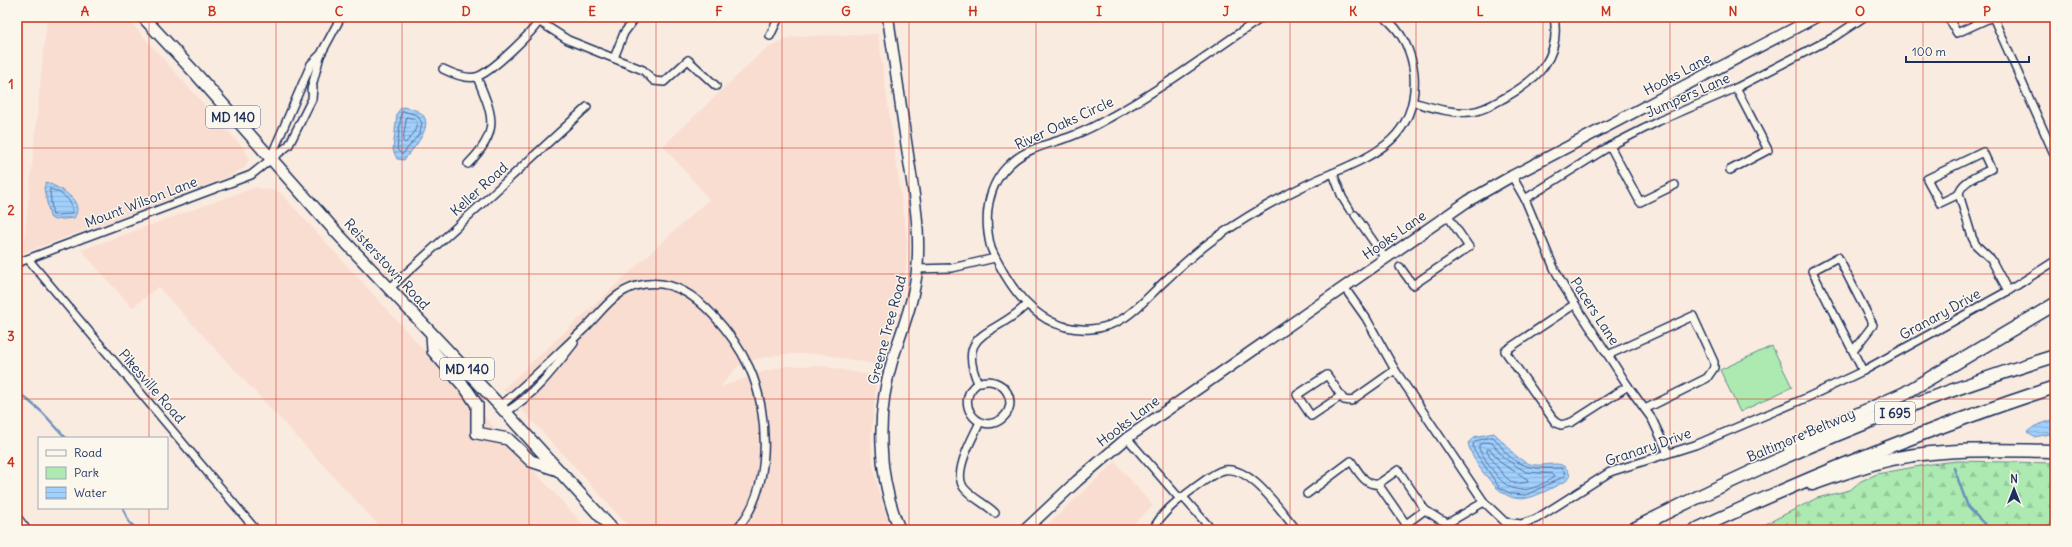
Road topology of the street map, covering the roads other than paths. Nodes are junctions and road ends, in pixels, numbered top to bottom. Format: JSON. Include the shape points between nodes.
{"nodes":[{"id":1,"x":143,"y":17,"type":"edge"},
{"id":2,"x":341,"y":17,"type":"edge"},
{"id":3,"x":636,"y":17,"type":"edge"},
{"id":4,"x":779,"y":17,"type":"edge"},
{"id":5,"x":888,"y":17,"type":"edge"},
{"id":6,"x":1263,"y":17,"type":"edge"},
{"id":7,"x":1384,"y":17,"type":"edge"},
{"id":8,"x":1554,"y":17,"type":"edge"},
{"id":9,"x":1816,"y":17,"type":"edge"},
{"id":10,"x":1864,"y":17,"type":"edge"},
{"id":11,"x":1948,"y":17,"type":"edge"},
{"id":12,"x":1993,"y":17,"type":"edge"},
{"id":13,"x":541,"y":19,"type":"edge"},
{"id":14,"x":770,"y":36,"type":"dead end"},
{"id":15,"x":320,"y":54,"type":"junction"},
{"id":16,"x":614,"y":58,"type":"junction"},
{"id":17,"x":443,"y":69,"type":"dead end"},
{"id":18,"x":478,"y":77,"type":"junction"},
{"id":19,"x":716,"y":86,"type":"dead end"},
{"id":20,"x":313,"y":87,"type":"junction"},
{"id":21,"x":1736,"y":88,"type":"junction"},
{"id":22,"x":1413,"y":102,"type":"junction"},
{"id":23,"x":587,"y":107,"type":"dead end"},
{"id":24,"x":289,"y":145,"type":"junction"},
{"id":25,"x":1610,"y":146,"type":"junction"},
{"id":26,"x":2054,"y":152,"type":"edge"},
{"id":27,"x":270,"y":159,"type":"junction"},
{"id":28,"x":468,"y":164,"type":"dead end"},
{"id":29,"x":1730,"y":170,"type":"dead end"},
{"id":30,"x":1333,"y":174,"type":"junction"},
{"id":31,"x":1512,"y":176,"type":"junction"},
{"id":32,"x":1675,"y":185,"type":"dead end"},
{"id":33,"x":1959,"y":194,"type":"junction"},
{"id":34,"x":1525,"y":199,"type":"junction"},
{"id":35,"x":1447,"y":215,"type":"junction"},
{"id":36,"x":995,"y":258,"type":"junction"},
{"id":37,"x":1385,"y":258,"type":"junction"},
{"id":38,"x":28,"y":259,"type":"junction"},
{"id":39,"x":2055,"y":261,"type":"edge"},
{"id":40,"x":17,"y":263,"type":"edge"},
{"id":41,"x":1400,"y":267,"type":"dead end"},
{"id":42,"x":917,"y":269,"type":"junction"},
{"id":43,"x":1344,"y":286,"type":"junction"},
{"id":44,"x":389,"y":289,"type":"junction"},
{"id":45,"x":2008,"y":291,"type":"junction"},
{"id":46,"x":1575,"y":304,"type":"junction"},
{"id":47,"x":2055,"y":304,"type":"edge"},
{"id":48,"x":1026,"y":305,"type":"junction"},
{"id":49,"x":584,"y":328,"type":"junction"},
{"id":50,"x":432,"y":334,"type":"junction"},
{"id":51,"x":1853,"y":351,"type":"junction"},
{"id":52,"x":1608,"y":355,"type":"junction"},
{"id":53,"x":2055,"y":356,"type":"edge"},
{"id":54,"x":1395,"y":370,"type":"junction"},
{"id":55,"x":1863,"y":371,"type":"junction"},
{"id":56,"x":978,"y":384,"type":"junction"},
{"id":57,"x":1628,"y":386,"type":"junction"},
{"id":58,"x":2055,"y":387,"type":"edge"},
{"id":59,"x":1341,"y":396,"type":"junction"},
{"id":60,"x":504,"y":409,"type":"junction"},
{"id":61,"x":1645,"y":409,"type":"junction"},
{"id":62,"x":980,"y":422,"type":"junction"},
{"id":63,"x":1127,"y":438,"type":"junction"},
{"id":64,"x":2055,"y":451,"type":"edge"},
{"id":65,"x":1668,"y":453,"type":"junction"},
{"id":66,"x":560,"y":471,"type":"junction"},
{"id":67,"x":1737,"y":478,"type":"junction"},
{"id":68,"x":1378,"y":484,"type":"junction"},
{"id":69,"x":1307,"y":494,"type":"dead end"},
{"id":70,"x":1181,"y":498,"type":"junction"},
{"id":71,"x":1484,"y":502,"type":"junction"},
{"id":72,"x":1750,"y":504,"type":"junction"},
{"id":73,"x":1426,"y":510,"type":"junction"},
{"id":74,"x":995,"y":513,"type":"dead end"},
{"id":75,"x":17,"y":517,"type":"edge"},
{"id":76,"x":28,"y":530,"type":"edge"},
{"id":77,"x":256,"y":530,"type":"edge"},
{"id":78,"x":613,"y":530,"type":"edge"},
{"id":79,"x":735,"y":530,"type":"edge"},
{"id":80,"x":900,"y":530,"type":"edge"},
{"id":81,"x":1025,"y":530,"type":"edge"},
{"id":82,"x":1153,"y":530,"type":"edge"},
{"id":83,"x":1212,"y":530,"type":"edge"},
{"id":84,"x":1297,"y":530,"type":"edge"},
{"id":85,"x":1632,"y":530,"type":"edge"},
{"id":86,"x":1695,"y":530,"type":"edge"}],
"edges":[{"from":1,"to":27,"type":"main road","name":"Reisterstown Road","number":"MD 140"},
{"from":2,"to":15,"type":"street"},
{"from":3,"to":16,"type":"street","via":[[624,33]]},
{"from":4,"to":14,"type":"street"},
{"from":5,"to":42,"type":"street","name":"Greene Tree Road","via":[[916,213]]},
{"from":6,"to":36,"type":"street","name":"River Oaks Circle","via":[[1111,117],[1072,136],[1032,150],[1011,162],[993,189],[988,208],[987,229]]},
{"from":7,"to":22,"type":"street","name":"River Oaks Circle","via":[[1401,35],[1410,54],[1414,85]]},
{"from":8,"to":22,"type":"street","via":[[1556,32],[1551,53],[1542,70],[1523,87],[1488,107],[1471,112],[1445,110]]},
{"from":9,"to":31,"type":"street","name":"Hooks Lane"},
{"from":10,"to":21,"type":"street","name":"Jumpers Lane","via":[[1834,37]]},
{"from":11,"to":12,"type":"street","via":[[1957,33]]},
{"from":12,"to":26,"type":"street"},
{"from":13,"to":16,"type":"street","via":[[568,40]]},
{"from":13,"to":18,"type":"street","via":[[516,49]]},
{"from":15,"to":20,"type":"street"},
{"from":15,"to":27,"type":"street","via":[[311,64]]},
{"from":16,"to":19,"type":"street","via":[[642,70],[654,81],[659,82],[669,79],[688,60]]},
{"from":17,"to":18,"type":"street","via":[[464,76]]},
{"from":18,"to":28,"type":"street","via":[[490,110],[491,127],[487,141]]},
{"from":20,"to":24,"type":"street"},
{"from":20,"to":24,"type":"street","via":[[312,99]]},
{"from":21,"to":25,"type":"street","name":"Jumpers Lane"},
{"from":21,"to":29,"type":"street","via":[[1768,150]]},
{"from":22,"to":30,"type":"street","name":"River Oaks Circle","via":[[1401,128],[1388,144],[1364,160]]},
{"from":23,"to":44,"type":"street","name":"Keller Road"},
{"from":24,"to":27,"type":"street","name":"Mount Wilson Lane"},
{"from":25,"to":32,"type":"street","via":[[1640,202]]},
{"from":25,"to":34,"type":"street","name":"Jumpers Lane"},
{"from":27,"to":38,"type":"street","name":"Mount Wilson Lane","via":[[251,175]]},
{"from":27,"to":44,"type":"main road","name":"Reisterstown Road","number":"MD 140"},
{"from":30,"to":37,"type":"street","via":[[1342,197]]},
{"from":30,"to":48,"type":"street","name":"River Oaks Circle","via":[[1288,194],[1215,238],[1166,280],[1135,312],[1113,325],[1084,329],[1068,327],[1046,318]]},
{"from":31,"to":34,"type":"street","name":"Pacers Lane"},
{"from":31,"to":35,"type":"street","name":"Hooks Lane"},
{"from":33,"to":33,"type":"street","via":[[1940,203],[1927,179],[1982,152],[1991,169],[1965,184]]},
{"from":33,"to":45,"type":"street","via":[[1976,245],[1991,259]]},
{"from":34,"to":46,"type":"street","name":"Pacers Lane","via":[[1554,268]]},
{"from":35,"to":37,"type":"street","name":"Hooks Lane"},
{"from":35,"to":41,"type":"street","via":[[1469,247],[1413,285]]},
{"from":36,"to":42,"type":"street","via":[[952,268]]},
{"from":36,"to":48,"type":"street","name":"River Oaks Circle"},
{"from":37,"to":43,"type":"street","name":"Hooks Lane"},
{"from":38,"to":40,"type":"street","name":"Mount Wilson Lane"},
{"from":38,"to":77,"type":"street","name":"Pikesville Road"},
{"from":39,"to":45,"type":"street","name":"Granary Drive"},
{"from":42,"to":80,"type":"street","name":"Greene Tree Road","via":[[911,307],[889,374],[882,415],[885,477],[889,500]]},
{"from":43,"to":54,"type":"street","name":"Granary Drive","via":[[1366,318]]},
{"from":43,"to":63,"type":"street","name":"Hooks Lane"},
{"from":44,"to":50,"type":"main road","name":"Reisterstown Road","number":"MD 140"},
{"from":45,"to":55,"type":"street","name":"Granary Drive"},
{"from":46,"to":52,"type":"street","name":"Pacers Lane"},
{"from":46,"to":57,"type":"street","via":[[1505,351],[1555,422],[1561,425],[1572,422]]},
{"from":47,"to":67,"type":"highway","via":[[1905,393],[1827,428]]},
{"from":48,"to":56,"type":"street","via":[[1006,322],[981,336],[974,344],[970,356]]},
{"from":49,"to":60,"type":"street"},
{"from":49,"to":60,"type":"street","via":[[538,388]]},
{"from":49,"to":79,"type":"street","via":[[622,292],[646,284],[663,284],[678,288],[700,300],[732,338],[750,368],[759,398],[764,434],[758,495],[750,512]]},
{"from":50,"to":60,"type":"main road","name":"Reisterstown Road","number":"MD 140"},
{"from":50,"to":66,"type":"main road","via":[[433,351],[477,405],[477,433],[508,439],[531,461]]},
{"from":51,"to":51,"type":"street","via":[[1812,271],[1838,257],[1873,325]]},
{"from":51,"to":55,"type":"street"},
{"from":52,"to":57,"type":"street","name":"Pacers Lane"},
{"from":52,"to":61,"type":"street","via":[[1693,316],[1714,362],[1711,374]]},
{"from":53,"to":67,"type":"highway","name":"Baltimore Beltway","number":"I 695","via":[[1917,404]]},
{"from":54,"to":59,"type":"street","via":[[1350,401]]},
{"from":54,"to":71,"type":"street","name":"Granary Drive"},
{"from":55,"to":65,"type":"street","name":"Granary Drive","via":[[1739,427]]},
{"from":56,"to":62,"type":"street","via":[[970,391],[967,404],[970,413]]},
{"from":56,"to":62,"type":"street","via":[[986,381],[998,383],[1008,392],[1010,401],[1008,411],[1000,420]]},
{"from":57,"to":61,"type":"street","name":"Pacers Lane"},
{"from":58,"to":72,"type":"highway","number":"I 695","via":[[1929,430]]},
{"from":59,"to":59,"type":"street","via":[[1327,375],[1297,395],[1311,416]]},
{"from":60,"to":66,"type":"main road","name":"Reisterstown Road","number":"MD 140"},
{"from":61,"to":65,"type":"street","name":"Pacers Lane"},
{"from":62,"to":74,"type":"street","via":[[961,467],[960,482],[968,492]]},
{"from":63,"to":70,"type":"street"},
{"from":63,"to":81,"type":"street","name":"Hooks Lane"},
{"from":64,"to":72,"type":"highway","via":[[1947,451],[1895,458]]},
{"from":65,"to":71,"type":"street","name":"Granary Drive","via":[[1610,472],[1528,523],[1505,522]]},
{"from":66,"to":78,"type":"main road","name":"Reisterstown Road","number":"MD 140"},
{"from":67,"to":85,"type":"highway","name":"Baltimore Beltway","number":"I 695"},
{"from":68,"to":69,"type":"street","via":[[1365,480],[1351,461]]},
{"from":68,"to":73,"type":"street","via":[[1406,524]]},
{"from":68,"to":73,"type":"street","via":[[1398,470]]},
{"from":70,"to":82,"type":"street","via":[[1157,522]]},
{"from":70,"to":83,"type":"street"},
{"from":70,"to":84,"type":"street","via":[[1217,473],[1224,470],[1238,471],[1254,480]]},
{"from":71,"to":73,"type":"street","via":[[1448,522],[1434,517]]},
{"from":72,"to":86,"type":"highway","number":"I 695"},
{"from":75,"to":76,"type":"street"}]}
